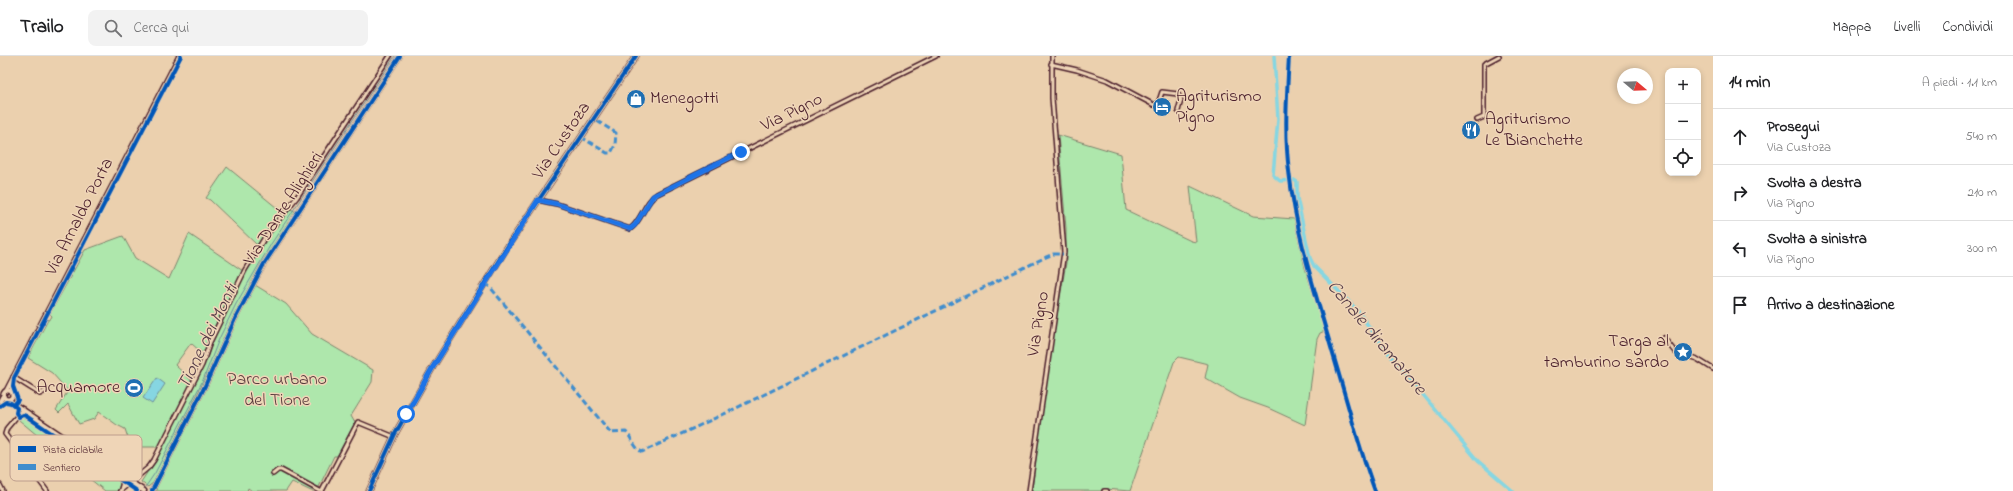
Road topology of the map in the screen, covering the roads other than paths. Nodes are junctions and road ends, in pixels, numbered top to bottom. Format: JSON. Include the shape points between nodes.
{"nodes":[{"id":1,"x":179,"y":56,"type":"edge"},
{"id":2,"x":390,"y":56,"type":"edge"},
{"id":3,"x":400,"y":56,"type":"edge"},
{"id":4,"x":636,"y":56,"type":"edge"},
{"id":5,"x":936,"y":56,"type":"edge"},
{"id":6,"x":1052,"y":56,"type":"edge"},
{"id":7,"x":1499,"y":56,"type":"edge"},
{"id":8,"x":1051,"y":64,"type":"junction"},
{"id":9,"x":1178,"y":111,"type":"dead end"},
{"id":10,"x":1477,"y":120,"type":"dead end"},
{"id":11,"x":538,"y":200,"type":"junction"},
{"id":12,"x":1664,"y":338,"type":"dead end"},
{"id":13,"x":1713,"y":369,"type":"edge"},
{"id":14,"x":12,"y":378,"type":"junction"},
{"id":15,"x":47,"y":390,"type":"dead end"},
{"id":16,"x":5,"y":392,"type":"junction"},
{"id":17,"x":13,"y":394,"type":"junction"},
{"id":18,"x":7,"y":399,"type":"junction"},
{"id":19,"x":0,"y":402,"type":"edge"},
{"id":20,"x":23,"y":409,"type":"junction"},
{"id":21,"x":61,"y":435,"type":"edge"},
{"id":22,"x":392,"y":436,"type":"dead end"},
{"id":23,"x":10,"y":441,"type":"edge"},
{"id":24,"x":142,"y":473,"type":"edge"},
{"id":25,"x":273,"y":474,"type":"dead end"},
{"id":26,"x":40,"y":481,"type":"edge"},
{"id":27,"x":123,"y":481,"type":"edge"},
{"id":28,"x":131,"y":482,"type":"joint"},
{"id":29,"x":0,"y":485,"type":"edge"},
{"id":30,"x":3,"y":491,"type":"edge"},
{"id":31,"x":47,"y":491,"type":"edge"},
{"id":32,"x":120,"y":491,"type":"edge"},
{"id":33,"x":144,"y":491,"type":"edge"},
{"id":34,"x":152,"y":491,"type":"edge"},
{"id":35,"x":321,"y":491,"type":"edge"},
{"id":36,"x":369,"y":491,"type":"edge"},
{"id":37,"x":1029,"y":491,"type":"edge"}],
"edges":[{"from":1,"to":14,"type":"street","name":"Via Arnaldo Porta"},
{"from":2,"to":24,"type":"street","via":[[245,270],[210,342],[202,365],[154,460]]},
{"from":3,"to":34,"type":"street","name":"Via Dante Alighieri","via":[[264,264]]},
{"from":4,"to":11,"type":"main road","name":"Via Custoza"},
{"from":5,"to":11,"type":"street","name":"Via Pigno","via":[[657,194],[630,229]]},
{"from":6,"to":8,"type":"street","name":"Via Pigno"},
{"from":7,"to":10,"type":"street","via":[[1484,64],[1484,117]]},
{"from":8,"to":9,"type":"street","via":[[1107,80],[1154,105],[1158,104],[1162,92],[1178,94],[1181,100]]},
{"from":8,"to":37,"type":"street","name":"Via Pigno","via":[[1064,252]]},
{"from":11,"to":36,"type":"main road","name":"Via Custoza","via":[[414,398]]},
{"from":12,"to":13,"type":"street","via":[[1675,352],[1697,359]]},
{"from":14,"to":15,"type":"street","via":[[40,394]]},
{"from":14,"to":16,"type":"street","name":"Via Arnaldo Porta"},
{"from":14,"to":17,"type":"street"},
{"from":16,"to":17,"type":"main road"},
{"from":16,"to":18,"type":"main road"},
{"from":16,"to":19,"type":"main road","name":"Via Arnaldo Porta"},
{"from":17,"to":18,"type":"main road","name":"Via Arnaldo Porta"},
{"from":17,"to":20,"type":"main road"},
{"from":18,"to":19,"type":"main road","name":"Via Arnaldo Porta"},
{"from":18,"to":20,"type":"main road"},
{"from":20,"to":21,"type":"main road"},
{"from":20,"to":23,"type":"street","via":[[7,428],[5,434]]},
{"from":22,"to":35,"type":"street","via":[[358,422]]},
{"from":25,"to":35,"type":"street","via":[[281,470]]},
{"from":26,"to":31,"type":"street"},
{"from":27,"to":32,"type":"street"},
{"from":28,"to":32,"type":"street"},
{"from":28,"to":33,"type":"main road"},
{"from":29,"to":30,"type":"street"}]}
